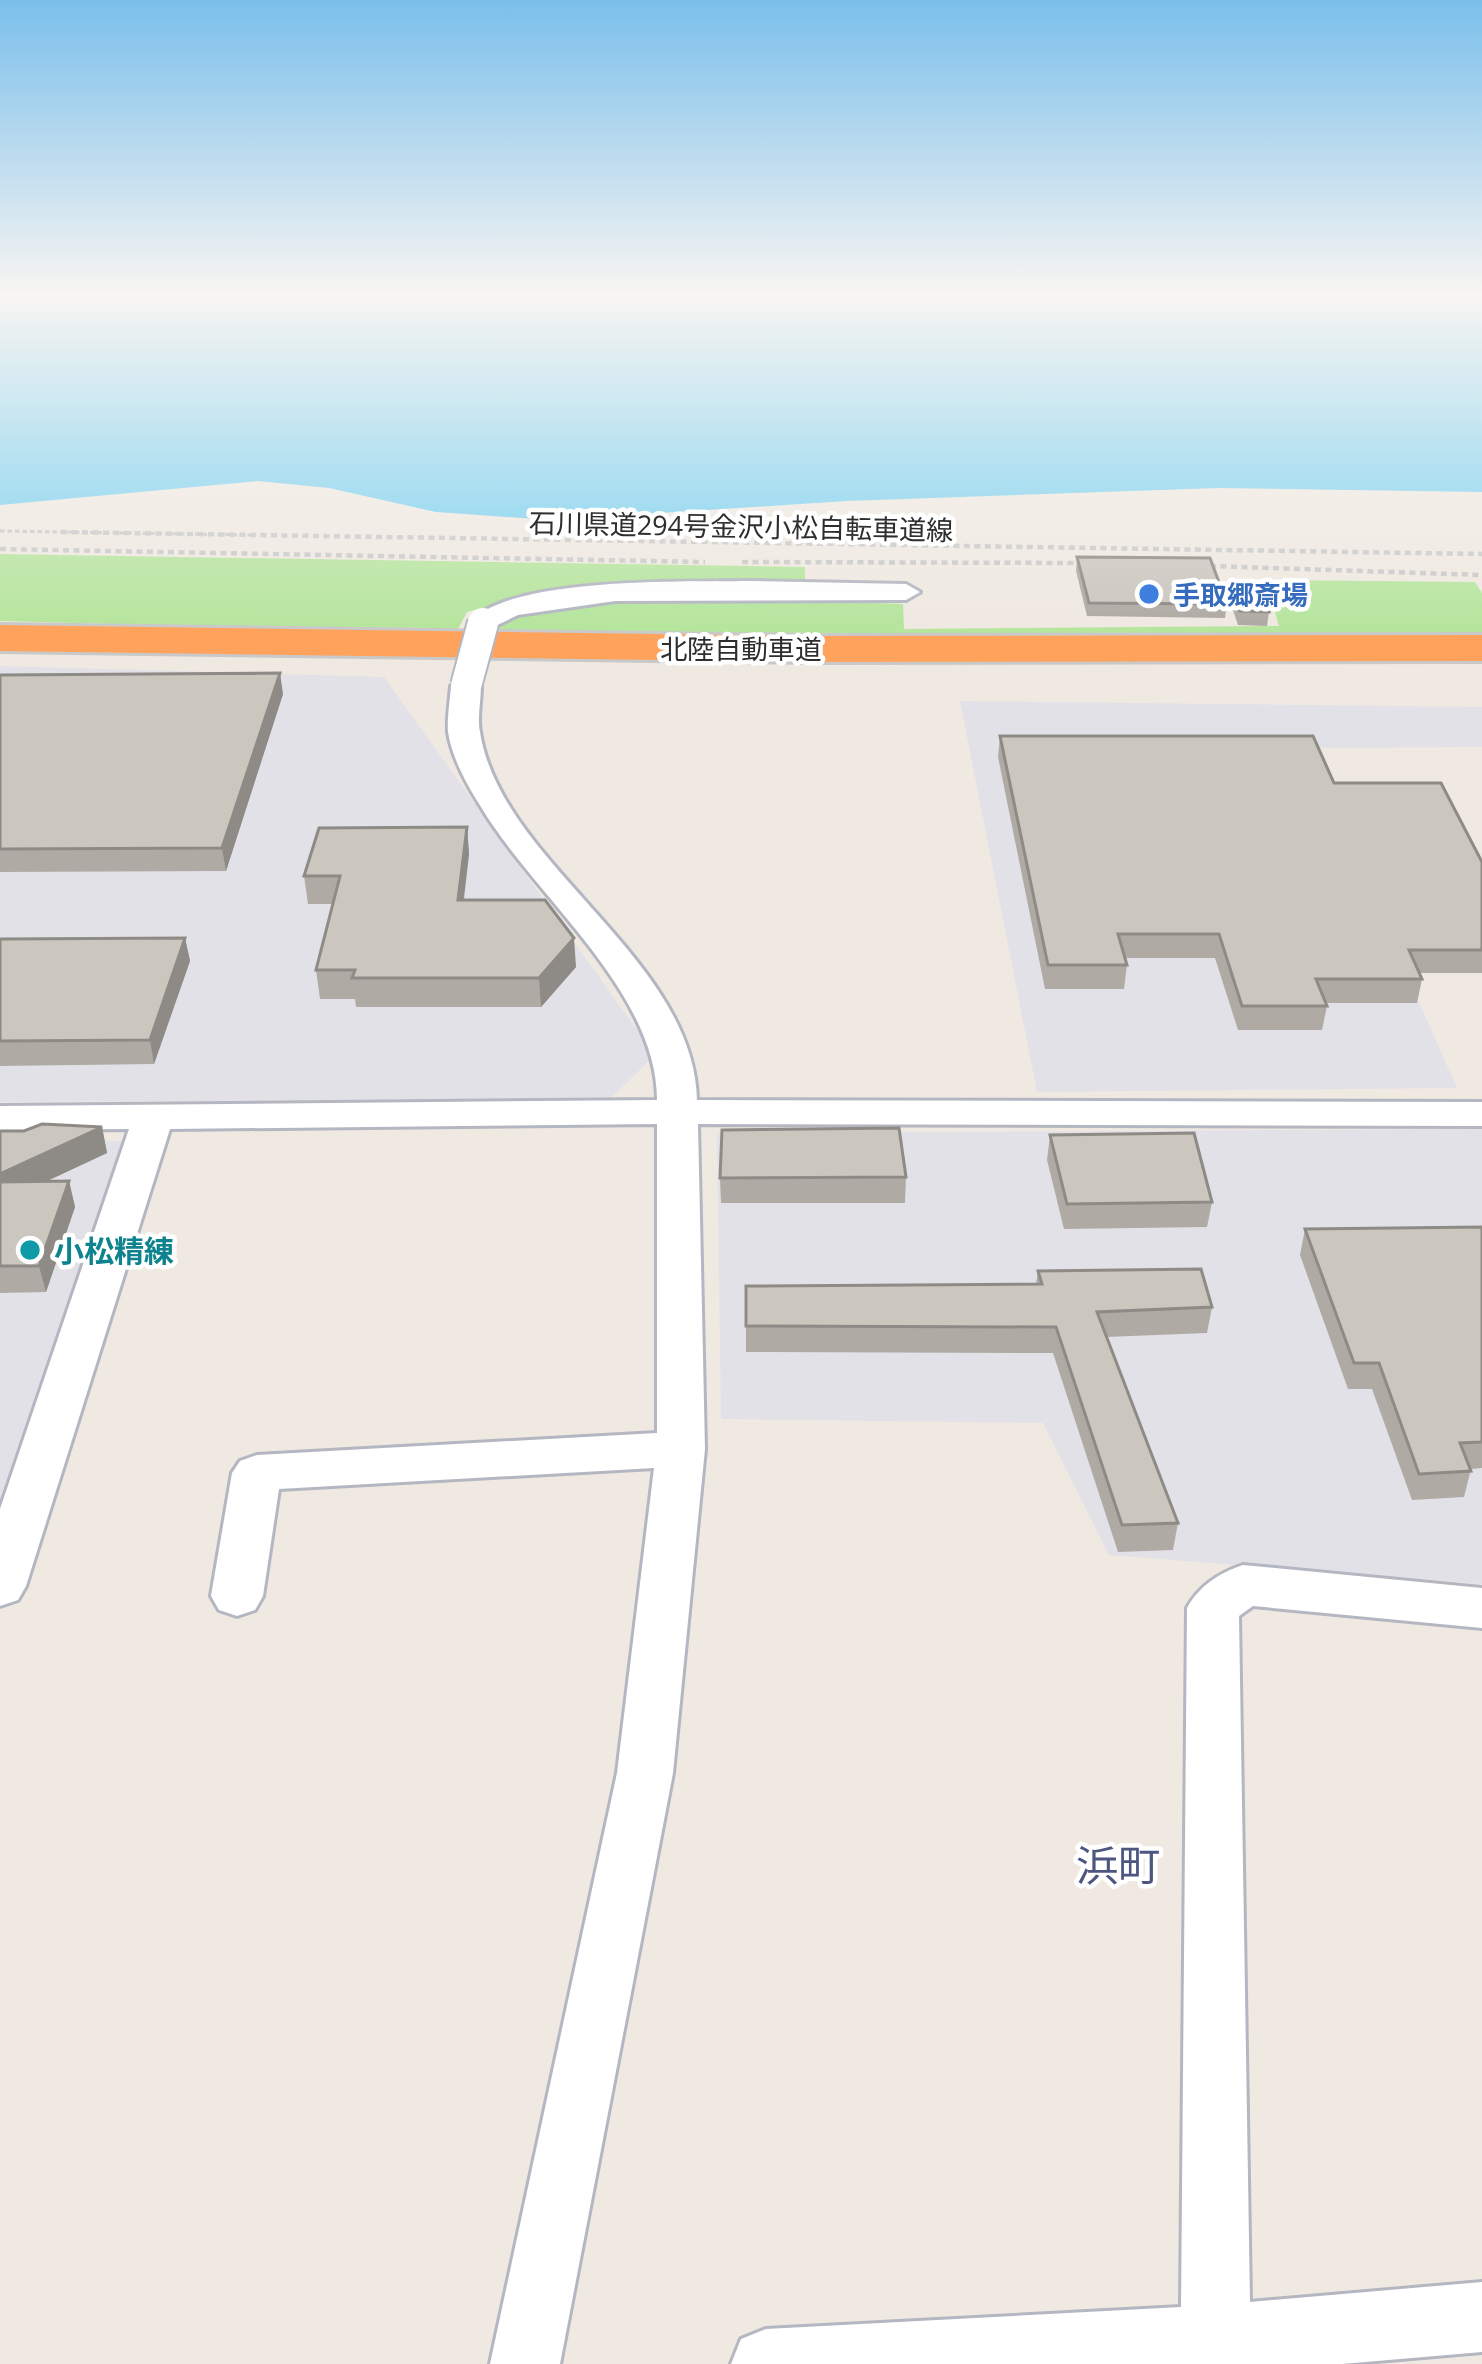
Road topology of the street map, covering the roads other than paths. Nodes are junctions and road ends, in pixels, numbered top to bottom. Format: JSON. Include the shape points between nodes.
{"nodes":[{"id":1,"x":817,"y":560,"type":"road end"},
{"id":2,"x":824,"y":592,"type":"junction"},
{"id":3,"x":906,"y":592,"type":"dead end"},
{"id":4,"x":0,"y":638,"type":"edge"},
{"id":5,"x":1482,"y":648,"type":"edge"},
{"id":6,"x":0,"y":656,"type":"edge"},
{"id":7,"x":1482,"y":665,"type":"edge"},
{"id":8,"x":677,"y":1112,"type":"junction"},
{"id":9,"x":1482,"y":1114,"type":"edge"},
{"id":10,"x":153,"y":1117,"type":"junction"},
{"id":11,"x":0,"y":1118,"type":"edge"},
{"id":12,"x":681,"y":1449,"type":"junction"},
{"id":13,"x":0,"y":1586,"type":"edge"},
{"id":14,"x":237,"y":1596,"type":"dead end"},
{"id":15,"x":1482,"y":1608,"type":"edge"},
{"id":16,"x":1482,"y":2317,"type":"edge"},
{"id":17,"x":1216,"y":2352,"type":"edge"},
{"id":18,"x":525,"y":2364,"type":"edge"},
{"id":19,"x":766,"y":2364,"type":"edge"}],
"edges":[{"from":1,"to":2,"type":"street"},
{"from":2,"to":3,"type":"street"},
{"from":2,"to":8,"type":"street","bridge":true,"via":[[546,600],[515,604],[483,623],[462,734],[476,772],[670,1039]]},
{"from":4,"to":5,"type":"highway","name":"北陸自動車道"},
{"from":6,"to":7,"type":"highway","name":"北陸自動車道"},
{"from":8,"to":9,"type":"street"},
{"from":8,"to":10,"type":"street"},
{"from":8,"to":12,"type":"street"},
{"from":10,"to":11,"type":"street"},
{"from":10,"to":13,"type":"street"},
{"from":12,"to":14,"type":"street","via":[[257,1473]]},
{"from":12,"to":18,"type":"street","via":[[645,1773]]},
{"from":15,"to":17,"type":"street","via":[[1243,1585],[1213,1608]]},
{"from":16,"to":17,"type":"street"},
{"from":17,"to":19,"type":"street"}]}
